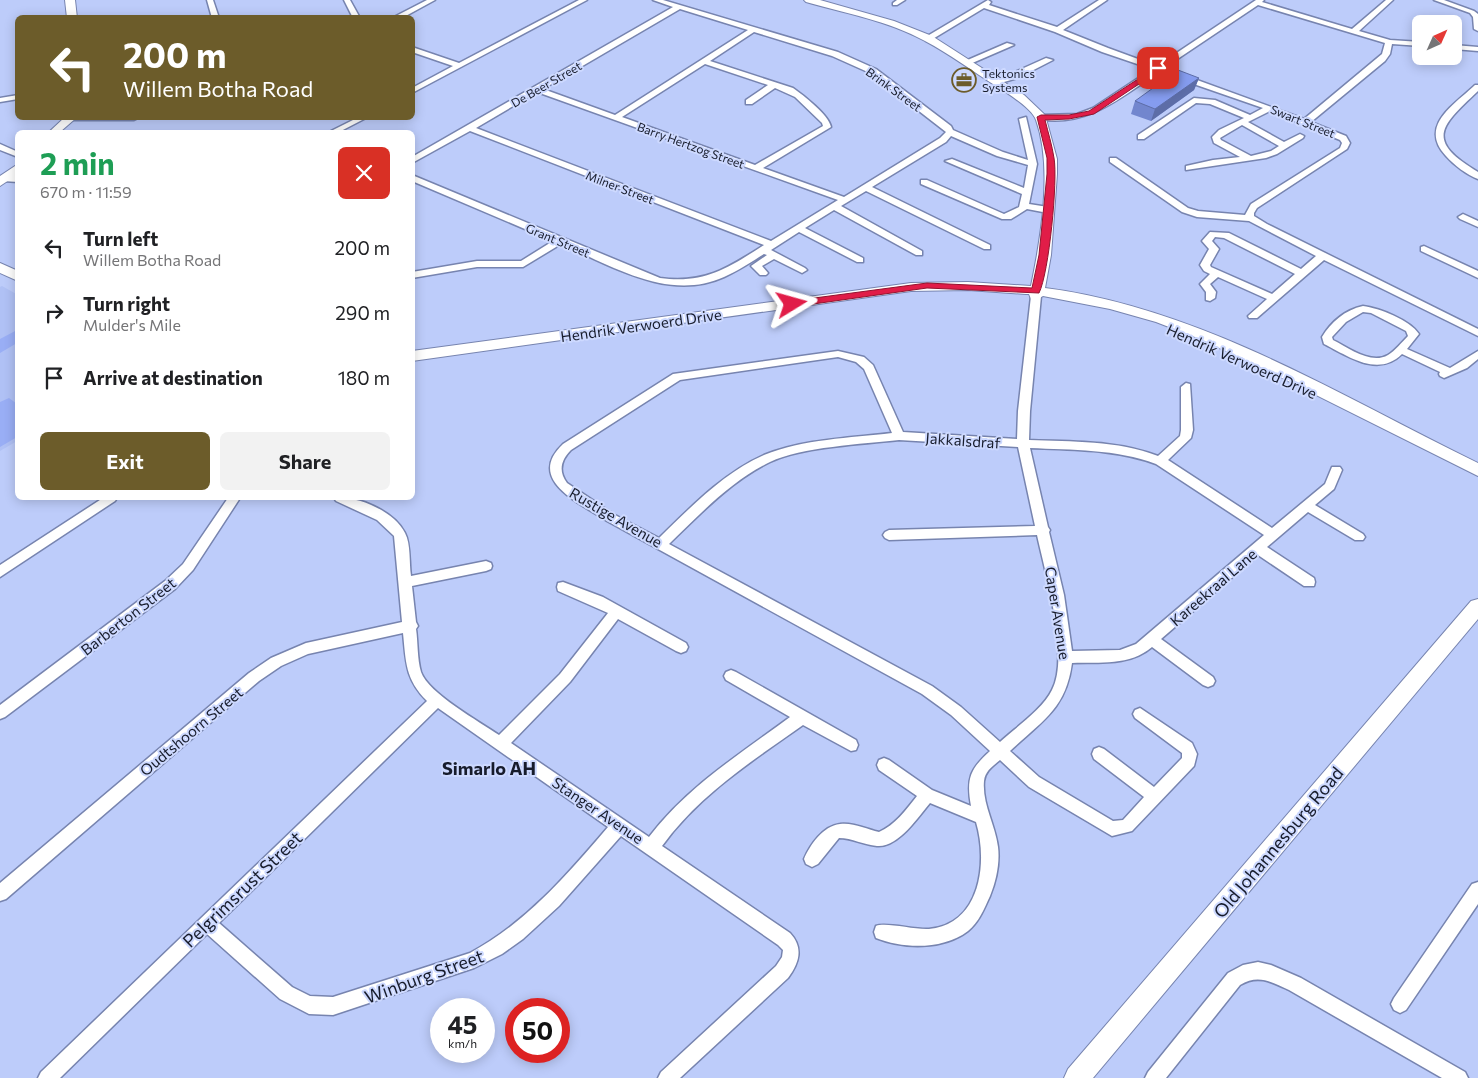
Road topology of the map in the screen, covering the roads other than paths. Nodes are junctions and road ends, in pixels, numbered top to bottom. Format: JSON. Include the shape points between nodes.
{"nodes":[{"id":1,"x":70,"y":0,"type":"edge"},
{"id":2,"x":210,"y":0,"type":"edge"},
{"id":3,"x":346,"y":0,"type":"edge"},
{"id":4,"x":432,"y":0,"type":"edge"},
{"id":5,"x":584,"y":0,"type":"edge"},
{"id":6,"x":656,"y":0,"type":"edge"},
{"id":7,"x":809,"y":0,"type":"edge"},
{"id":8,"x":902,"y":0,"type":"edge"},
{"id":9,"x":992,"y":0,"type":"edge"},
{"id":10,"x":1104,"y":0,"type":"edge"},
{"id":11,"x":1390,"y":0,"type":"edge"},
{"id":12,"x":1437,"y":0,"type":"edge"},
{"id":13,"x":1259,"y":1,"type":"edge"},
{"id":14,"x":895,"y":4,"type":"dead end"},
{"id":15,"x":983,"y":6,"type":"junction"},
{"id":16,"x":679,"y":7,"type":"junction"},
{"id":17,"x":72,"y":15,"type":"edge"},
{"id":18,"x":215,"y":15,"type":"edge"},
{"id":19,"x":355,"y":15,"type":"edge"},
{"id":20,"x":401,"y":15,"type":"edge"},
{"id":21,"x":754,"y":29,"type":"junction"},
{"id":22,"x":1478,"y":29,"type":"edge"},
{"id":23,"x":1058,"y":30,"type":"junction"},
{"id":24,"x":1353,"y":32,"type":"junction"},
{"id":25,"x":928,"y":38,"type":"junction"},
{"id":26,"x":1389,"y":42,"type":"junction"},
{"id":27,"x":1412,"y":43,"type":"edge"},
{"id":28,"x":1010,"y":45,"type":"dead end"},
{"id":29,"x":1462,"y":47,"type":"edge"},
{"id":30,"x":1478,"y":48,"type":"edge"},
{"id":31,"x":415,"y":51,"type":"edge"},
{"id":32,"x":1049,"y":60,"type":"dead end"},
{"id":33,"x":703,"y":62,"type":"junction"},
{"id":34,"x":967,"y":62,"type":"junction"},
{"id":35,"x":458,"y":66,"type":"junction"},
{"id":36,"x":1158,"y":68,"type":"junction"},
{"id":37,"x":997,"y":82,"type":"junction"},
{"id":38,"x":774,"y":86,"type":"junction"},
{"id":39,"x":415,"y":88,"type":"edge"},
{"id":40,"x":1478,"y":88,"type":"edge"},
{"id":41,"x":536,"y":89,"type":"junction"},
{"id":42,"x":15,"y":98,"type":"edge"},
{"id":43,"x":0,"y":100,"type":"edge"},
{"id":44,"x":749,"y":102,"type":"dead end"},
{"id":45,"x":1270,"y":108,"type":"junction"},
{"id":46,"x":1041,"y":117,"type":"junction"},
{"id":47,"x":615,"y":118,"type":"junction"},
{"id":48,"x":1251,"y":118,"type":"junction"},
{"id":49,"x":1023,"y":119,"type":"dead end"},
{"id":50,"x":68,"y":120,"type":"edge"},
{"id":51,"x":358,"y":120,"type":"edge"},
{"id":52,"x":1242,"y":122,"type":"junction"},
{"id":53,"x":1306,"y":122,"type":"junction"},
{"id":54,"x":469,"y":128,"type":"junction"},
{"id":55,"x":56,"y":130,"type":"edge"},
{"id":56,"x":337,"y":130,"type":"edge"},
{"id":57,"x":950,"y":132,"type":"junction"},
{"id":58,"x":1300,"y":136,"type":"dead end"},
{"id":59,"x":1141,"y":138,"type":"dead end"},
{"id":60,"x":1284,"y":144,"type":"junction"},
{"id":61,"x":0,"y":147,"type":"edge"},
{"id":62,"x":15,"y":154,"type":"edge"},
{"id":63,"x":1248,"y":158,"type":"junction"},
{"id":64,"x":415,"y":159,"type":"edge"},
{"id":65,"x":1113,"y":160,"type":"dead end"},
{"id":66,"x":949,"y":161,"type":"dead end"},
{"id":67,"x":1033,"y":164,"type":"junction"},
{"id":68,"x":756,"y":168,"type":"junction"},
{"id":69,"x":1189,"y":168,"type":"dead end"},
{"id":70,"x":1131,"y":174,"type":"junction"},
{"id":71,"x":1478,"y":176,"type":"edge"},
{"id":72,"x":415,"y":179,"type":"edge"},
{"id":73,"x":924,"y":182,"type":"dead end"},
{"id":74,"x":866,"y":188,"type":"junction"},
{"id":75,"x":1152,"y":189,"type":"junction"},
{"id":76,"x":1027,"y":193,"type":"junction"},
{"id":77,"x":845,"y":200,"type":"junction"},
{"id":78,"x":1024,"y":206,"type":"junction"},
{"id":79,"x":835,"y":207,"type":"junction"},
{"id":80,"x":1048,"y":210,"type":"junction"},
{"id":81,"x":1463,"y":217,"type":"dead end"},
{"id":82,"x":1251,"y":218,"type":"junction"},
{"id":83,"x":1478,"y":224,"type":"edge"},
{"id":84,"x":800,"y":229,"type":"junction"},
{"id":85,"x":560,"y":241,"type":"junction"},
{"id":86,"x":987,"y":247,"type":"dead end"},
{"id":87,"x":1424,"y":249,"type":"dead end"},
{"id":88,"x":770,"y":250,"type":"junction"},
{"id":89,"x":919,"y":253,"type":"dead end"},
{"id":90,"x":1044,"y":255,"type":"junction"},
{"id":91,"x":1323,"y":256,"type":"junction"},
{"id":92,"x":860,"y":260,"type":"dead end"},
{"id":93,"x":0,"y":267,"type":"edge"},
{"id":94,"x":802,"y":270,"type":"dead end"},
{"id":95,"x":763,"y":273,"type":"dead end"},
{"id":96,"x":415,"y":274,"type":"edge"},
{"id":97,"x":1216,"y":274,"type":"junction"},
{"id":98,"x":1302,"y":274,"type":"junction"},
{"id":99,"x":15,"y":275,"type":"edge"},
{"id":100,"x":1478,"y":275,"type":"edge"},
{"id":101,"x":1036,"y":294,"type":"junction"},
{"id":102,"x":1210,"y":298,"type":"dead end"},
{"id":103,"x":1273,"y":298,"type":"junction"},
{"id":104,"x":1086,"y":300,"type":"junction"},
{"id":105,"x":1254,"y":316,"type":"dead end"},
{"id":106,"x":1478,"y":334,"type":"edge"},
{"id":107,"x":1401,"y":350,"type":"junction"},
{"id":108,"x":1478,"y":354,"type":"edge"},
{"id":109,"x":415,"y":356,"type":"edge"},
{"id":110,"x":1186,"y":387,"type":"dead end"},
{"id":111,"x":899,"y":436,"type":"junction"},
{"id":112,"x":1023,"y":444,"type":"junction"},
{"id":113,"x":1160,"y":461,"type":"junction"},
{"id":114,"x":1336,"y":470,"type":"dead end"},
{"id":115,"x":1478,"y":470,"type":"edge"},
{"id":116,"x":1478,"y":476,"type":"edge"},
{"id":117,"x":108,"y":500,"type":"edge"},
{"id":118,"x":233,"y":500,"type":"edge"},
{"id":119,"x":345,"y":500,"type":"edge"},
{"id":120,"x":1307,"y":506,"type":"junction"},
{"id":121,"x":1044,"y":530,"type":"junction"},
{"id":122,"x":889,"y":536,"type":"dead end"},
{"id":123,"x":1273,"y":536,"type":"junction"},
{"id":124,"x":1359,"y":536,"type":"dead end"},
{"id":125,"x":661,"y":544,"type":"junction"},
{"id":126,"x":1258,"y":548,"type":"junction"},
{"id":127,"x":486,"y":566,"type":"dead end"},
{"id":128,"x":0,"y":572,"type":"edge"},
{"id":129,"x":406,"y":582,"type":"junction"},
{"id":130,"x":1309,"y":582,"type":"dead end"},
{"id":131,"x":563,"y":587,"type":"dead end"},
{"id":132,"x":1478,"y":606,"type":"edge"},
{"id":133,"x":616,"y":612,"type":"junction"},
{"id":134,"x":411,"y":626,"type":"junction"},
{"id":135,"x":1152,"y":639,"type":"junction"},
{"id":136,"x":681,"y":647,"type":"dead end"},
{"id":137,"x":1066,"y":657,"type":"junction"},
{"id":138,"x":730,"y":676,"type":"dead end"},
{"id":139,"x":1208,"y":681,"type":"dead end"},
{"id":140,"x":436,"y":701,"type":"junction"},
{"id":141,"x":0,"y":713,"type":"edge"},
{"id":142,"x":1140,"y":714,"type":"dead end"},
{"id":143,"x":802,"y":717,"type":"junction"},
{"id":144,"x":500,"y":744,"type":"junction"},
{"id":145,"x":851,"y":745,"type":"dead end"},
{"id":146,"x":1001,"y":750,"type":"junction"},
{"id":147,"x":1099,"y":754,"type":"dead end"},
{"id":148,"x":884,"y":765,"type":"dead end"},
{"id":149,"x":927,"y":796,"type":"junction"},
{"id":150,"x":1154,"y":796,"type":"junction"},
{"id":151,"x":984,"y":818,"type":"junction"},
{"id":152,"x":620,"y":825,"type":"junction"},
{"id":153,"x":652,"y":846,"type":"junction"},
{"id":154,"x":812,"y":859,"type":"dead end"},
{"id":155,"x":1478,"y":890,"type":"edge"},
{"id":156,"x":0,"y":893,"type":"edge"},
{"id":157,"x":207,"y":923,"type":"junction"},
{"id":158,"x":882,"y":932,"type":"dead end"},
{"id":159,"x":1400,"y":1004,"type":"dead end"},
{"id":160,"x":47,"y":1078,"type":"edge"},
{"id":161,"x":667,"y":1078,"type":"edge"},
{"id":162,"x":1077,"y":1078,"type":"edge"},
{"id":163,"x":1154,"y":1078,"type":"edge"},
{"id":164,"x":1459,"y":1078,"type":"edge"}],
"edges":[{"from":1,"to":17,"type":"main road"},
{"from":2,"to":18,"type":"street"},
{"from":3,"to":19,"type":"street"},
{"from":4,"to":20,"type":"street"},
{"from":5,"to":35,"type":"street"},
{"from":6,"to":16,"type":"street","name":"Brink Street"},
{"from":7,"to":25,"type":"main road","via":[[890,23]]},
{"from":8,"to":14,"type":"street"},
{"from":9,"to":15,"type":"street"},
{"from":10,"to":23,"type":"street"},
{"from":11,"to":24,"type":"street"},
{"from":12,"to":22,"type":"street","via":[[1472,12]]},
{"from":13,"to":24,"type":"street"},
{"from":13,"to":36,"type":"street"},
{"from":15,"to":23,"type":"street","name":"Swart Street"},
{"from":15,"to":25,"type":"street"},
{"from":16,"to":21,"type":"street","name":"Brink Street"},
{"from":16,"to":41,"type":"street","name":"De Beer Street"},
{"from":21,"to":33,"type":"street"},
{"from":21,"to":57,"type":"street","name":"Brink Street","via":[[860,64]]},
{"from":23,"to":36,"type":"street","name":"Swart Street"},
{"from":24,"to":26,"type":"street"},
{"from":25,"to":34,"type":"main road"},
{"from":26,"to":27,"type":"street"},
{"from":26,"to":53,"type":"street","via":[[1382,59]]},
{"from":28,"to":34,"type":"street"},
{"from":29,"to":30,"type":"street"},
{"from":31,"to":35,"type":"street"},
{"from":32,"to":37,"type":"street"},
{"from":33,"to":38,"type":"street"},
{"from":33,"to":47,"type":"street"},
{"from":34,"to":37,"type":"main road"},
{"from":35,"to":39,"type":"street"},
{"from":36,"to":45,"type":"street","name":"Swart Street"},
{"from":36,"to":46,"type":"street","via":[[1091,113]]},
{"from":37,"to":46,"type":"main road","via":[[1020,97]]},
{"from":38,"to":44,"type":"street"},
{"from":38,"to":68,"type":"street","via":[[798,95],[828,125]]},
{"from":40,"to":71,"type":"street","via":[[1443,122],[1440,130],[1448,152]]},
{"from":41,"to":47,"type":"street","name":"Barry Hertzog Street"},
{"from":41,"to":54,"type":"street","name":"De Beer Street"},
{"from":42,"to":43,"type":"street"},
{"from":45,"to":48,"type":"street"},
{"from":45,"to":53,"type":"street","name":"Swart Street"},
{"from":46,"to":80,"type":"main road","via":[[1051,158]]},
{"from":47,"to":68,"type":"street","name":"Barry Hertzog Street"},
{"from":48,"to":52,"type":"street"},
{"from":48,"to":59,"type":"street","via":[[1212,102],[1194,100]]},
{"from":49,"to":67,"type":"street"},
{"from":50,"to":55,"type":"main road"},
{"from":51,"to":56,"type":"street"},
{"from":52,"to":60,"type":"street"},
{"from":52,"to":63,"type":"street","via":[[1215,138]]},
{"from":53,"to":82,"type":"street","name":"Swart Street","via":[[1344,138],[1344,148],[1254,206],[1249,213]]},
{"from":54,"to":64,"type":"street","name":"De Beer Street"},
{"from":54,"to":88,"type":"street","name":"Milner Street"},
{"from":57,"to":67,"type":"street","name":"Brink Street","via":[[1000,154]]},
{"from":57,"to":74,"type":"street","via":[[943,140]]},
{"from":58,"to":60,"type":"street"},
{"from":60,"to":63,"type":"street","via":[[1265,157]]},
{"from":61,"to":62,"type":"street"},
{"from":63,"to":69,"type":"street"},
{"from":65,"to":70,"type":"street"},
{"from":66,"to":76,"type":"street"},
{"from":67,"to":76,"type":"street"},
{"from":68,"to":77,"type":"street","name":"Barry Hertzog Street"},
{"from":70,"to":75,"type":"street"},
{"from":70,"to":75,"type":"street","via":[[1128,179],[1131,185]]},
{"from":72,"to":85,"type":"street","name":"Grant Street"},
{"from":73,"to":78,"type":"street","via":[[1002,216],[1013,215]]},
{"from":74,"to":77,"type":"street"},
{"from":74,"to":86,"type":"street"},
{"from":75,"to":82,"type":"street","via":[[1192,213]]},
{"from":76,"to":78,"type":"street"},
{"from":77,"to":79,"type":"street"},
{"from":78,"to":80,"type":"street"},
{"from":79,"to":84,"type":"street"},
{"from":79,"to":89,"type":"street"},
{"from":80,"to":90,"type":"main road"},
{"from":81,"to":83,"type":"street"},
{"from":82,"to":91,"type":"street"},
{"from":84,"to":88,"type":"street"},
{"from":84,"to":92,"type":"street"},
{"from":85,"to":88,"type":"street","name":"Grant Street","via":[[658,281],[675,282],[724,274]]},
{"from":85,"to":96,"type":"street","via":[[523,264],[477,264]]},
{"from":87,"to":100,"type":"street"},
{"from":88,"to":94,"type":"street","name":"Milner Street"},
{"from":88,"to":95,"type":"street","via":[[756,266]]},
{"from":90,"to":101,"type":"main road"},
{"from":90,"to":104,"type":"main road","via":[[1048,275],[1055,286]]},
{"from":91,"to":98,"type":"street"},
{"from":91,"to":106,"type":"street"},
{"from":93,"to":99,"type":"main road"},
{"from":97,"to":98,"type":"street","via":[[1205,265],[1214,249],[1207,241],[1217,233],[1232,237]]},
{"from":97,"to":102,"type":"street","via":[[1204,284],[1211,292]]},
{"from":97,"to":103,"type":"street"},
{"from":98,"to":103,"type":"street"},
{"from":101,"to":104,"type":"main road","name":"Hendrik Verwoerd Drive"},
{"from":101,"to":109,"type":"main road","name":"Hendrik Verwoerd Drive","via":[[959,291],[870,294]]},
{"from":101,"to":112,"type":"street","name":"Caper Avenue"},
{"from":101,"to":116,"type":"main road","name":"Hendrik Verwoerd Drive","via":[[1107,308],[1210,344],[1300,385]]},
{"from":103,"to":105,"type":"street"},
{"from":104,"to":115,"type":"main road","name":"Hendrik Verwoerd Drive","via":[[1139,312],[1212,338]]},
{"from":107,"to":107,"type":"street","via":[[1384,363],[1371,363],[1331,344],[1326,337],[1356,311],[1369,309],[1413,331],[1413,338]]},
{"from":107,"to":108,"type":"street","via":[[1447,373]]},
{"from":110,"to":113,"type":"street","via":[[1185,438]]},
{"from":111,"to":112,"type":"street","name":"Jakkalsdraf"},
{"from":111,"to":125,"type":"street","name":"Jakkalsdraf","via":[[824,445],[766,459],[733,479]]},
{"from":111,"to":125,"type":"street","name":"Rustige Avenue","via":[[869,366],[847,355],[710,371],[672,379],[567,448],[557,457],[554,466],[557,479],[573,494],[610,518]]},
{"from":112,"to":113,"type":"street","name":"Jakkalsdraf","via":[[1116,449]]},
{"from":112,"to":121,"type":"street","name":"Caper Avenue"},
{"from":113,"to":123,"type":"street","name":"Jakkalsdraf"},
{"from":114,"to":120,"type":"street","name":"Kareekraal Lane","via":[[1330,486]]},
{"from":117,"to":128,"type":"street"},
{"from":118,"to":141,"type":"street","name":"Barberton Street","via":[[188,567],[170,585]]},
{"from":119,"to":129,"type":"street","name":"Stanger Avenue","via":[[376,513],[396,528],[400,535]]},
{"from":120,"to":123,"type":"street","name":"Kareekraal Lane"},
{"from":120,"to":124,"type":"street"},
{"from":121,"to":122,"type":"street"},
{"from":121,"to":137,"type":"street","name":"Caper Avenue"},
{"from":123,"to":126,"type":"street","name":"Kareekraal Lane"},
{"from":125,"to":146,"type":"street","name":"Rustige Avenue","via":[[927,690]]},
{"from":126,"to":130,"type":"street"},
{"from":126,"to":135,"type":"street","name":"Kareekraal Lane"},
{"from":127,"to":129,"type":"street"},
{"from":129,"to":134,"type":"street","name":"Stanger Avenue"},
{"from":131,"to":133,"type":"street","via":[[589,596]]},
{"from":132,"to":162,"type":"main road","name":"Old Johannesburg Road"},
{"from":133,"to":136,"type":"street"},
{"from":133,"to":144,"type":"street","via":[[565,678]]},
{"from":134,"to":140,"type":"street","name":"Stanger Avenue","via":[[414,672]]},
{"from":134,"to":156,"type":"street","name":"Oudtshoorn Street","via":[[306,649],[276,662],[254,677]]},
{"from":135,"to":137,"type":"street","name":"Kareekraal Lane","via":[[1132,653],[1121,656]]},
{"from":135,"to":139,"type":"street"},
{"from":137,"to":146,"type":"street","name":"Caper Avenue","via":[[1059,692],[1051,704]]},
{"from":138,"to":143,"type":"street"},
{"from":140,"to":144,"type":"street","name":"Stanger Avenue"},
{"from":140,"to":157,"type":"street","name":"Pelgrimsrust Street"},
{"from":142,"to":150,"type":"street","name":"Rustige Avenue","via":[[1187,748],[1190,754],[1189,761]]},
{"from":143,"to":145,"type":"street"},
{"from":143,"to":153,"type":"street","via":[[702,792],[681,811]]},
{"from":144,"to":152,"type":"street","name":"Stanger Avenue"},
{"from":146,"to":150,"type":"street","name":"Rustige Avenue","via":[[1034,782],[1112,829],[1127,826]]},
{"from":146,"to":151,"type":"street","name":"Caper Avenue","via":[[980,768],[975,778]]},
{"from":147,"to":150,"type":"street"},
{"from":148,"to":149,"type":"street"},
{"from":149,"to":151,"type":"street"},
{"from":149,"to":154,"type":"street","via":[[890,835],[879,839],[838,830],[828,835]]},
{"from":151,"to":158,"type":"street","name":"Caper Avenue","via":[[990,846],[989,873],[971,917],[955,929],[926,938]]},
{"from":152,"to":153,"type":"street","name":"Stanger Avenue"},
{"from":152,"to":157,"type":"street","name":"Winburg Street","via":[[551,904],[492,952],[333,1006],[309,1005],[286,993]]},
{"from":153,"to":161,"type":"street","name":"Stanger Avenue","via":[[788,943],[792,956],[782,972]]},
{"from":155,"to":159,"type":"street"},
{"from":157,"to":160,"type":"street","name":"Pelgrimsrust Street"},
{"from":163,"to":164,"type":"street","via":[[1225,990],[1244,972],[1255,969],[1295,984]]}]}
